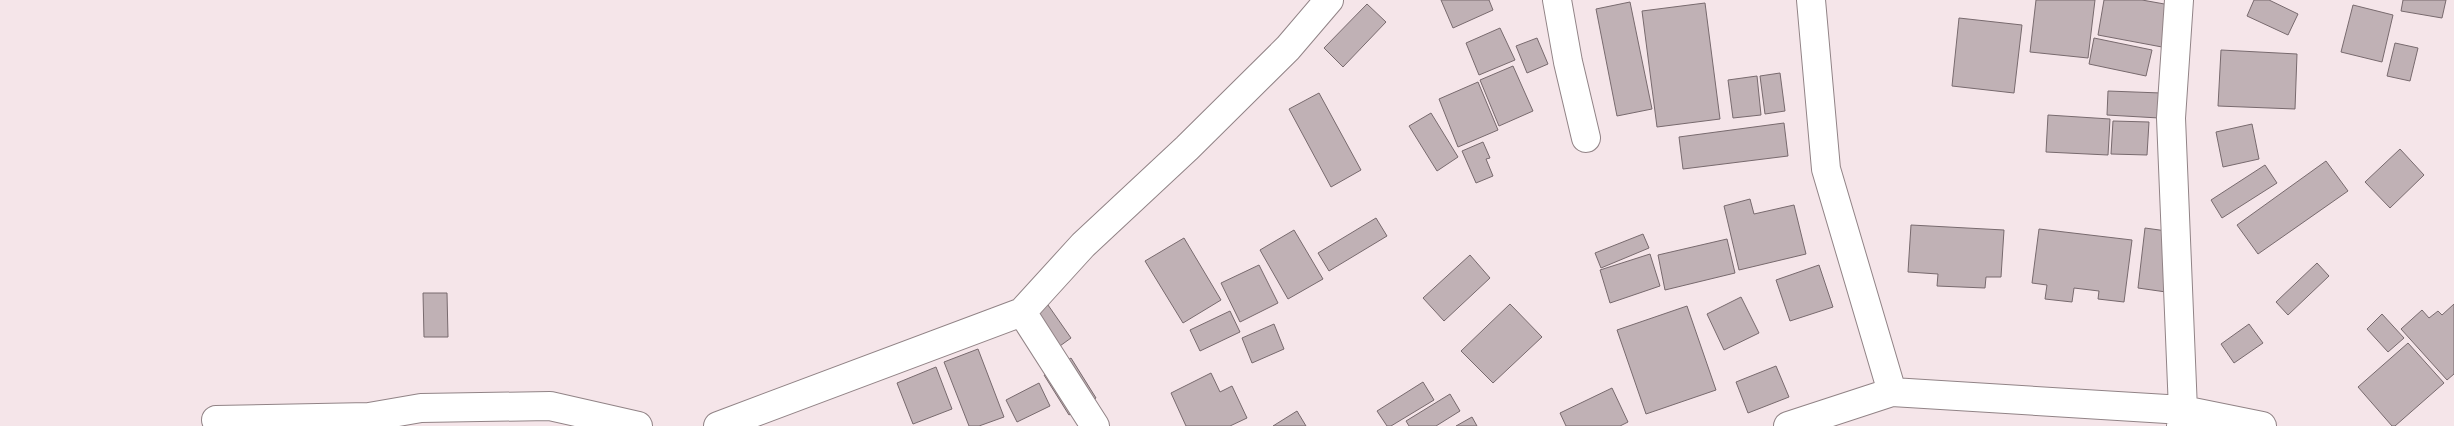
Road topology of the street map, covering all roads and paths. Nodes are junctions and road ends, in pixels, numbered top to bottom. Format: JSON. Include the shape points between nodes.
{"nodes":[{"id":1,"x":1329,"y":0,"type":"edge"},
{"id":2,"x":1557,"y":0,"type":"edge"},
{"id":3,"x":1811,"y":0,"type":"edge"},
{"id":4,"x":2179,"y":0,"type":"edge"},
{"id":5,"x":1586,"y":138,"type":"dead end"},
{"id":6,"x":1022,"y":312,"type":"junction"},
{"id":7,"x":1892,"y":392,"type":"junction"},
{"id":8,"x":2182,"y":418,"type":"edge"},
{"id":9,"x":216,"y":420,"type":"dead end"},
{"id":10,"x":638,"y":426,"type":"edge"},
{"id":11,"x":718,"y":426,"type":"edge"},
{"id":12,"x":1096,"y":426,"type":"edge"},
{"id":13,"x":1788,"y":426,"type":"edge"},
{"id":14,"x":2262,"y":426,"type":"edge"}],
"edges":[{"from":1,"to":6,"type":"street","via":[[1288,48],[1084,245]]},
{"from":2,"to":5,"type":"street"},
{"from":3,"to":7,"type":"street","via":[[1826,169]]},
{"from":4,"to":8,"type":"street","via":[[2171,118]]},
{"from":6,"to":11,"type":"street"},
{"from":6,"to":12,"type":"street"},
{"from":7,"to":8,"type":"street"},
{"from":7,"to":13,"type":"street"},
{"from":8,"to":14,"type":"street"},
{"from":9,"to":10,"type":"street","via":[[368,417],[421,408],[550,406]]}]}
